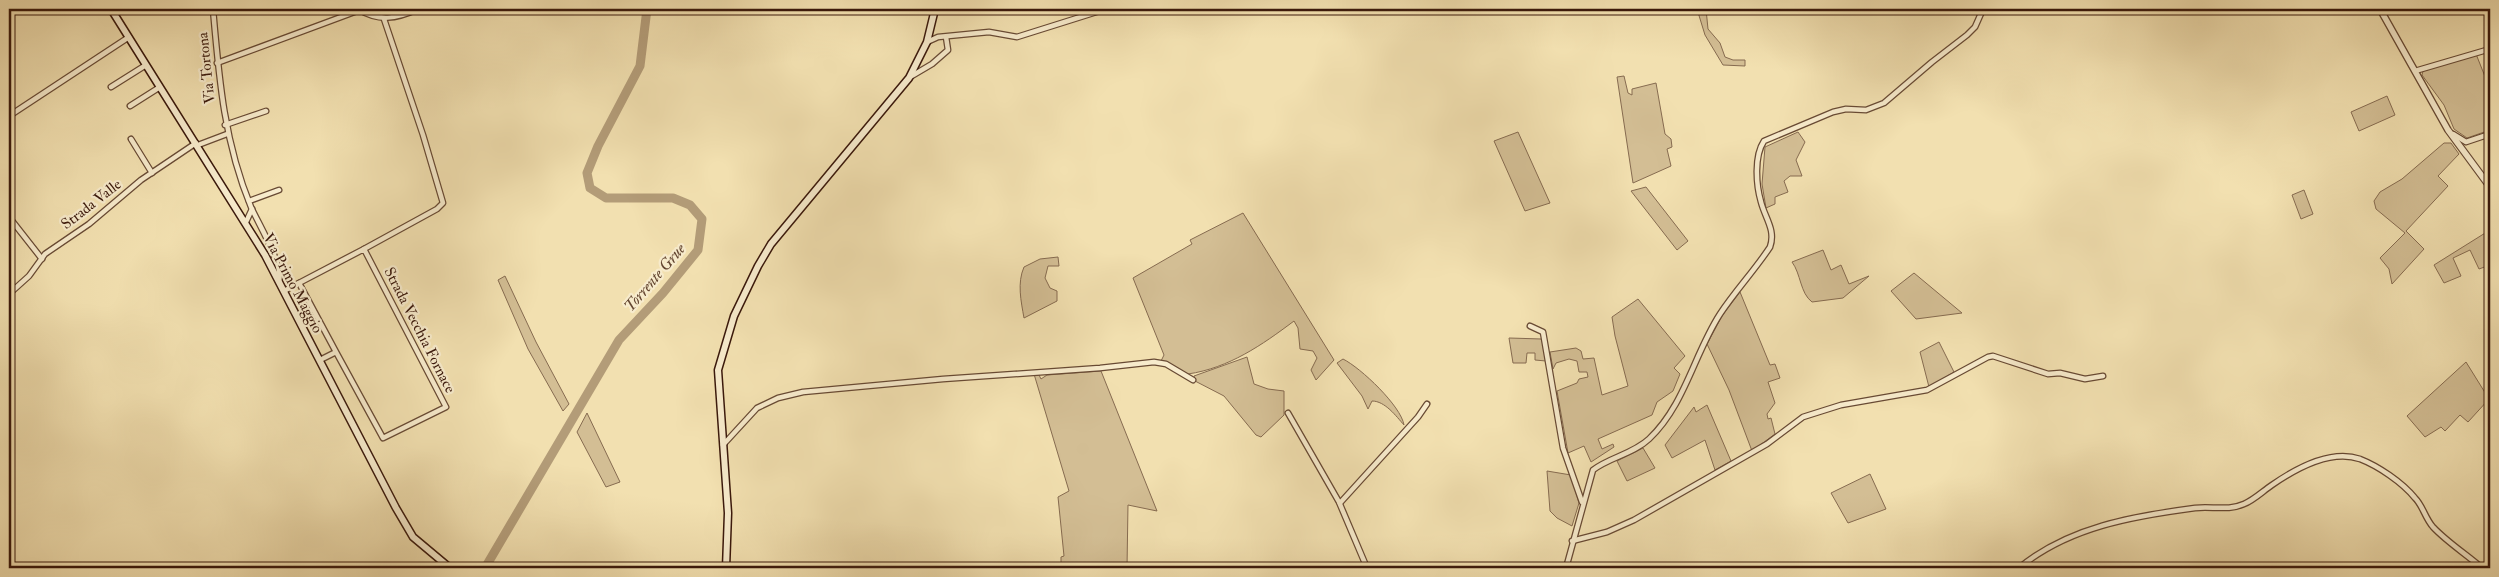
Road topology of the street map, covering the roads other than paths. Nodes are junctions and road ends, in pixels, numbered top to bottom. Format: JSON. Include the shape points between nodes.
{"nodes":[{"id":1,"x":111,"y":9,"type":"edge"},
{"id":2,"x":213,"y":9,"type":"edge"},
{"id":3,"x":359,"y":9,"type":"edge"},
{"id":4,"x":418,"y":9,"type":"edge"},
{"id":5,"x":935,"y":9,"type":"edge"},
{"id":6,"x":1106,"y":9,"type":"edge"},
{"id":7,"x":1983,"y":9,"type":"edge"},
{"id":8,"x":2380,"y":9,"type":"edge"},
{"id":9,"x":384,"y":19,"type":"junction"},
{"id":10,"x":129,"y":37,"type":"junction"},
{"id":11,"x":946,"y":37,"type":"junction"},
{"id":12,"x":926,"y":42,"type":"junction"},
{"id":13,"x":2490,"y":49,"type":"edge"},
{"id":14,"x":218,"y":63,"type":"junction"},
{"id":15,"x":146,"y":65,"type":"junction"},
{"id":16,"x":2414,"y":70,"type":"junction"},
{"id":17,"x":909,"y":78,"type":"junction"},
{"id":18,"x":111,"y":87,"type":"dead end"},
{"id":19,"x":160,"y":88,"type":"junction"},
{"id":20,"x":130,"y":106,"type":"dead end"},
{"id":21,"x":266,"y":111,"type":"dead end"},
{"id":22,"x":9,"y":116,"type":"edge"},
{"id":23,"x":225,"y":125,"type":"junction"},
{"id":24,"x":2448,"y":130,"type":"junction"},
{"id":25,"x":227,"y":134,"type":"junction"},
{"id":26,"x":2490,"y":134,"type":"edge"},
{"id":27,"x":131,"y":139,"type":"dead end"},
{"id":28,"x":197,"y":144,"type":"junction"},
{"id":29,"x":152,"y":173,"type":"junction"},
{"id":30,"x":2490,"y":187,"type":"edge"},
{"id":31,"x":279,"y":190,"type":"dead end"},
{"id":32,"x":249,"y":200,"type":"junction"},
{"id":33,"x":252,"y":209,"type":"junction"},
{"id":34,"x":9,"y":217,"type":"edge"},
{"id":35,"x":246,"y":222,"type":"junction"},
{"id":36,"x":364,"y":249,"type":"junction"},
{"id":37,"x":42,"y":259,"type":"junction"},
{"id":38,"x":279,"y":281,"type":"junction"},
{"id":39,"x":299,"y":282,"type":"junction"},
{"id":40,"x":284,"y":291,"type":"junction"},
{"id":41,"x":9,"y":294,"type":"edge"},
{"id":42,"x":1530,"y":326,"type":"dead end"},
{"id":43,"x":336,"y":352,"type":"junction"},
{"id":44,"x":320,"y":360,"type":"junction"},
{"id":45,"x":2103,"y":376,"type":"dead end"},
{"id":46,"x":1193,"y":380,"type":"dead end"},
{"id":47,"x":1427,"y":404,"type":"dead end"},
{"id":48,"x":1288,"y":414,"type":"dead end"},
{"id":49,"x":722,"y":446,"type":"junction"},
{"id":50,"x":1340,"y":503,"type":"junction"},
{"id":51,"x":1582,"y":503,"type":"junction"},
{"id":52,"x":1572,"y":542,"type":"junction"},
{"id":53,"x":450,"y":568,"type":"edge"},
{"id":54,"x":726,"y":568,"type":"edge"},
{"id":55,"x":1367,"y":568,"type":"edge"},
{"id":56,"x":1566,"y":568,"type":"edge"},
{"id":57,"x":2019,"y":568,"type":"edge"},
{"id":58,"x":2482,"y":568,"type":"edge"}],
"edges":[{"from":1,"to":10,"type":"main road","name":"Via Primo Maggio"},
{"from":2,"to":14,"type":"street","name":"Via Tortona"},
{"from":3,"to":9,"type":"street"},
{"from":3,"to":14,"type":"street"},
{"from":4,"to":9,"type":"street"},
{"from":5,"to":12,"type":"main road"},
{"from":6,"to":11,"type":"street","via":[[1017,37],[989,32]]},
{"from":7,"to":51,"type":"street","via":[[1968,35],[1884,104],[1866,110],[1833,112],[1764,140],[1758,153],[1758,188],[1773,234],[1770,247],[1720,315],[1662,424],[1642,446],[1593,470]]},
{"from":8,"to":16,"type":"street"},
{"from":9,"to":36,"type":"street","via":[[443,203]]},
{"from":10,"to":15,"type":"main road","name":"Via Primo Maggio"},
{"from":10,"to":22,"type":"street"},
{"from":11,"to":12,"type":"street"},
{"from":11,"to":17,"type":"street","via":[[948,50]]},
{"from":12,"to":17,"type":"main road"},
{"from":13,"to":16,"type":"street"},
{"from":14,"to":23,"type":"street","name":"Via Tortona"},
{"from":15,"to":18,"type":"street"},
{"from":15,"to":19,"type":"main road","name":"Via Primo Maggio"},
{"from":16,"to":24,"type":"street"},
{"from":17,"to":49,"type":"main road","via":[[782,230],[758,266],[734,316],[718,370]]},
{"from":19,"to":20,"type":"street"},
{"from":19,"to":28,"type":"main road","name":"Via Primo Maggio"},
{"from":21,"to":23,"type":"street"},
{"from":23,"to":25,"type":"street","name":"Via Tortona"},
{"from":24,"to":26,"type":"street","via":[[2466,142]]},
{"from":24,"to":30,"type":"street"},
{"from":25,"to":28,"type":"street","name":"Strada Valle"},
{"from":25,"to":32,"type":"street","name":"Via Tortona"},
{"from":27,"to":29,"type":"street"},
{"from":28,"to":29,"type":"street","name":"Strada Valle"},
{"from":28,"to":35,"type":"main road","name":"Via Primo Maggio"},
{"from":29,"to":37,"type":"street","name":"Strada Valle"},
{"from":31,"to":32,"type":"street"},
{"from":32,"to":33,"type":"street","name":"Via Tortona"},
{"from":33,"to":35,"type":"street"},
{"from":33,"to":38,"type":"street","name":"Via Tortona","via":[[281,276]]},
{"from":34,"to":37,"type":"street"},
{"from":35,"to":38,"type":"main road","name":"Via Primo Maggio"},
{"from":36,"to":39,"type":"street"},
{"from":36,"to":43,"type":"street","name":"Strada Vecchia Fornace","via":[[446,407],[383,438]]},
{"from":37,"to":41,"type":"street","name":"Strada Valle"},
{"from":38,"to":40,"type":"main road","name":"Via Primo Maggio"},
{"from":39,"to":40,"type":"street"},
{"from":39,"to":43,"type":"street","name":"Strada Vecchia Fornace"},
{"from":40,"to":44,"type":"main road","name":"Via Primo Maggio"},
{"from":42,"to":51,"type":"street","via":[[1542,332],[1563,448]]},
{"from":43,"to":44,"type":"street"},
{"from":44,"to":53,"type":"main road","name":"Via Primo Maggio","via":[[413,537]]},
{"from":45,"to":52,"type":"street","via":[[2085,379],[2060,372],[2048,374],[1988,357],[1916,394],[1862,401],[1812,413],[1739,461],[1634,520]]},
{"from":46,"to":49,"type":"street","via":[[1166,364],[1154,362],[803,392],[778,398],[757,408]]},
{"from":47,"to":50,"type":"street"},
{"from":48,"to":50,"type":"street"},
{"from":49,"to":54,"type":"main road","via":[[728,513]]},
{"from":50,"to":55,"type":"street"},
{"from":51,"to":52,"type":"street"},
{"from":52,"to":56,"type":"street"},
{"from":57,"to":58,"type":"street","via":[[2053,545],[2107,524],[2198,508],[2241,506],[2279,480],[2334,456],[2359,459],[2404,487],[2416,498],[2434,528]]}]}
